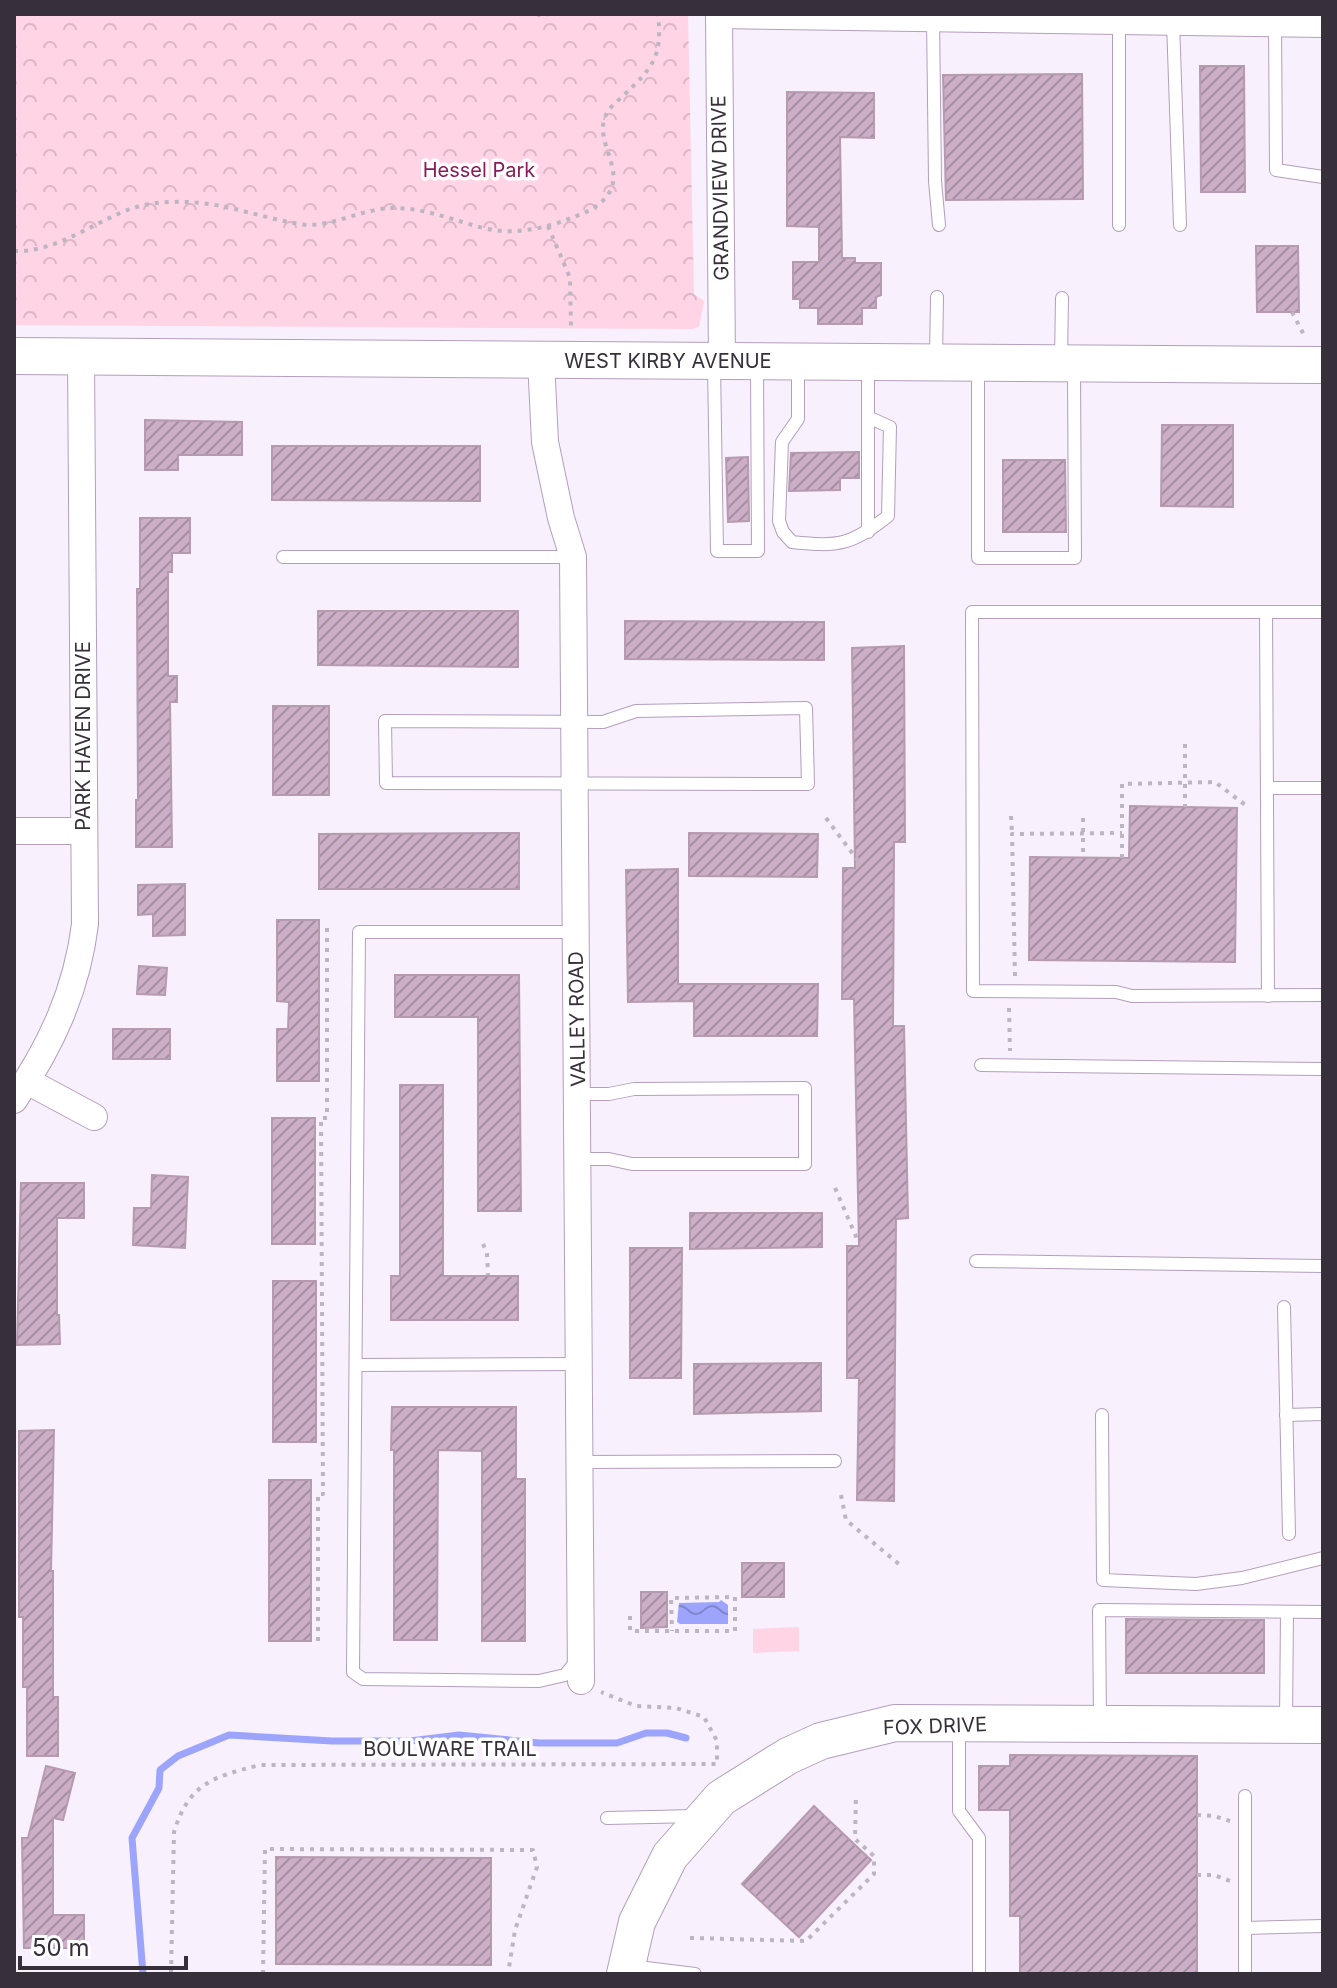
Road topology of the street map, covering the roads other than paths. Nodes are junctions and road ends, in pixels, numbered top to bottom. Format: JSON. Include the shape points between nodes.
{"nodes":[{"id":1,"x":719,"y":14,"type":"edge"},
{"id":2,"x":938,"y":17,"type":"edge"},
{"id":3,"x":1155,"y":19,"type":"edge"},
{"id":4,"x":1119,"y":21,"type":"junction"},
{"id":5,"x":1275,"y":23,"type":"junction"},
{"id":6,"x":1323,"y":24,"type":"edge"},
{"id":7,"x":1323,"y":177,"type":"edge"},
{"id":8,"x":939,"y":225,"type":"dead end"},
{"id":9,"x":1119,"y":225,"type":"dead end"},
{"id":10,"x":1180,"y":225,"type":"dead end"},
{"id":11,"x":937,"y":297,"type":"dead end"},
{"id":12,"x":1062,"y":298,"type":"dead end"},
{"id":13,"x":14,"y":356,"type":"edge"},
{"id":14,"x":81,"y":357,"type":"junction"},
{"id":15,"x":541,"y":360,"type":"junction"},
{"id":16,"x":731,"y":362,"type":"junction"},
{"id":17,"x":798,"y":362,"type":"junction"},
{"id":18,"x":868,"y":363,"type":"junction"},
{"id":19,"x":936,"y":363,"type":"junction"},
{"id":20,"x":978,"y":364,"type":"junction"},
{"id":21,"x":1068,"y":364,"type":"junction"},
{"id":22,"x":1323,"y":365,"type":"edge"},
{"id":23,"x":868,"y":417,"type":"junction"},
{"id":24,"x":868,"y":532,"type":"junction"},
{"id":25,"x":283,"y":557,"type":"dead end"},
{"id":26,"x":573,"y":557,"type":"junction"},
{"id":27,"x":1266,"y":612,"type":"junction"},
{"id":28,"x":1323,"y":612,"type":"edge"},
{"id":29,"x":575,"y":722,"type":"junction"},
{"id":30,"x":576,"y":784,"type":"junction"},
{"id":31,"x":1267,"y":788,"type":"junction"},
{"id":32,"x":1323,"y":788,"type":"edge"},
{"id":33,"x":14,"y":831,"type":"edge"},
{"id":34,"x":83,"y":831,"type":"junction"},
{"id":35,"x":576,"y":932,"type":"junction"},
{"id":36,"x":1323,"y":995,"type":"edge"},
{"id":37,"x":1268,"y":996,"type":"junction"},
{"id":38,"x":981,"y":1065,"type":"dead end"},
{"id":39,"x":1323,"y":1069,"type":"edge"},
{"id":40,"x":20,"y":1091,"type":"edge"},
{"id":41,"x":578,"y":1094,"type":"junction"},
{"id":42,"x":94,"y":1117,"type":"dead end"},
{"id":43,"x":579,"y":1159,"type":"junction"},
{"id":44,"x":976,"y":1261,"type":"dead end"},
{"id":45,"x":1323,"y":1266,"type":"edge"},
{"id":46,"x":1284,"y":1307,"type":"dead end"},
{"id":47,"x":580,"y":1364,"type":"junction"},
{"id":48,"x":357,"y":1365,"type":"junction"},
{"id":49,"x":1323,"y":1414,"type":"edge"},
{"id":50,"x":1102,"y":1415,"type":"dead end"},
{"id":51,"x":1286,"y":1415,"type":"junction"},
{"id":52,"x":835,"y":1461,"type":"dead end"},
{"id":53,"x":580,"y":1462,"type":"junction"},
{"id":54,"x":1289,"y":1534,"type":"dead end"},
{"id":55,"x":1323,"y":1558,"type":"edge"},
{"id":56,"x":1287,"y":1612,"type":"junction"},
{"id":57,"x":1323,"y":1612,"type":"edge"},
{"id":58,"x":580,"y":1669,"type":"joint"},
{"id":59,"x":959,"y":1723,"type":"junction"},
{"id":60,"x":1100,"y":1724,"type":"junction"},
{"id":61,"x":1286,"y":1725,"type":"junction"},
{"id":62,"x":1323,"y":1725,"type":"edge"},
{"id":63,"x":1245,"y":1796,"type":"dead end"},
{"id":64,"x":705,"y":1815,"type":"junction"},
{"id":65,"x":607,"y":1818,"type":"dead end"},
{"id":66,"x":1323,"y":1926,"type":"edge"},
{"id":67,"x":1245,"y":1928,"type":"junction"},
{"id":68,"x":626,"y":1970,"type":"edge"},
{"id":69,"x":695,"y":1974,"type":"edge"},
{"id":70,"x":979,"y":1974,"type":"edge"},
{"id":71,"x":1245,"y":1974,"type":"edge"}],
"edges":[{"from":1,"to":2,"type":"street"},
{"from":1,"to":16,"type":"street","name":"GRANDVIEW DRIVE"},
{"from":2,"to":4,"type":"street"},
{"from":2,"to":8,"type":"lane"},
{"from":3,"to":4,"type":"street"},
{"from":3,"to":5,"type":"street"},
{"from":3,"to":10,"type":"lane"},
{"from":4,"to":9,"type":"lane"},
{"from":5,"to":6,"type":"street"},
{"from":5,"to":7,"type":"lane","via":[[1276,170]]},
{"from":11,"to":19,"type":"lane"},
{"from":12,"to":21,"type":"lane"},
{"from":13,"to":14,"type":"main road","name":"WEST KIRBY AVENUE"},
{"from":14,"to":15,"type":"main road","name":"WEST KIRBY AVENUE"},
{"from":14,"to":34,"type":"street","name":"PARK HAVEN DRIVE"},
{"from":15,"to":16,"type":"main road","name":"WEST KIRBY AVENUE"},
{"from":15,"to":26,"type":"street","name":"VALLEY ROAD","via":[[545,442]]},
{"from":16,"to":16,"type":"lane","via":[[717,551],[758,551]]},
{"from":16,"to":17,"type":"main road","name":"WEST KIRBY AVENUE"},
{"from":17,"to":18,"type":"main road","name":"WEST KIRBY AVENUE"},
{"from":17,"to":24,"type":"lane","via":[[798,419],[782,442],[783,532],[792,542],[816,544],[842,544]]},
{"from":18,"to":19,"type":"main road","name":"WEST KIRBY AVENUE"},
{"from":18,"to":23,"type":"lane"},
{"from":19,"to":20,"type":"main road","name":"WEST KIRBY AVENUE"},
{"from":20,"to":21,"type":"main road","name":"WEST KIRBY AVENUE"},
{"from":20,"to":21,"type":"lane","via":[[978,558],[1075,558]]},
{"from":21,"to":22,"type":"main road","name":"WEST KIRBY AVENUE"},
{"from":23,"to":24,"type":"lane"},
{"from":23,"to":24,"type":"lane","via":[[890,427],[888,516]]},
{"from":25,"to":26,"type":"lane"},
{"from":26,"to":29,"type":"street","name":"VALLEY ROAD"},
{"from":27,"to":28,"type":"lane"},
{"from":27,"to":31,"type":"lane"},
{"from":27,"to":37,"type":"lane","via":[[972,612],[973,991]]},
{"from":29,"to":30,"type":"street","name":"VALLEY ROAD"},
{"from":29,"to":30,"type":"lane","via":[[385,721],[386,783]]},
{"from":29,"to":30,"type":"lane","via":[[603,722],[636,711],[806,708],[808,784]]},
{"from":30,"to":35,"type":"street","name":"VALLEY ROAD"},
{"from":31,"to":32,"type":"lane"},
{"from":31,"to":37,"type":"lane"},
{"from":33,"to":34,"type":"street"},
{"from":34,"to":40,"type":"street","name":"PARK HAVEN DRIVE","via":[[85,924],[73,987],[58,1026]]},
{"from":35,"to":41,"type":"street","name":"VALLEY ROAD"},
{"from":35,"to":48,"type":"lane","via":[[359,932]]},
{"from":36,"to":37,"type":"lane"},
{"from":38,"to":39,"type":"lane"},
{"from":40,"to":42,"type":"street"},
{"from":41,"to":43,"type":"street","name":"VALLEY ROAD"},
{"from":41,"to":43,"type":"lane","via":[[805,1088],[805,1164]]},
{"from":43,"to":47,"type":"street","name":"VALLEY ROAD"},
{"from":44,"to":45,"type":"lane"},
{"from":46,"to":51,"type":"lane"},
{"from":47,"to":48,"type":"lane"},
{"from":47,"to":53,"type":"street","name":"VALLEY ROAD"},
{"from":48,"to":58,"type":"lane","via":[[353,1672],[363,1679],[539,1681]]},
{"from":49,"to":51,"type":"lane"},
{"from":50,"to":55,"type":"lane","via":[[1103,1580],[1196,1584]]},
{"from":51,"to":54,"type":"lane"},
{"from":52,"to":53,"type":"lane"},
{"from":53,"to":58,"type":"street","name":"VALLEY ROAD"},
{"from":56,"to":57,"type":"lane"},
{"from":56,"to":60,"type":"lane","via":[[1099,1610]]},
{"from":56,"to":61,"type":"lane"},
{"from":59,"to":60,"type":"main road","name":"FOX DRIVE"},
{"from":59,"to":64,"type":"main road","name":"FOX DRIVE","via":[[895,1723],[821,1741],[721,1798]]},
{"from":59,"to":70,"type":"lane","via":[[959,1811],[979,1838]]},
{"from":60,"to":61,"type":"main road","name":"FOX DRIVE"},
{"from":61,"to":62,"type":"main road","name":"FOX DRIVE"},
{"from":63,"to":67,"type":"lane"},
{"from":64,"to":65,"type":"lane"},
{"from":64,"to":68,"type":"main road","name":"FOX DRIVE","via":[[656,1881],[637,1922]]},
{"from":66,"to":67,"type":"lane"},
{"from":67,"to":71,"type":"lane"},
{"from":68,"to":69,"type":"lane"}]}
